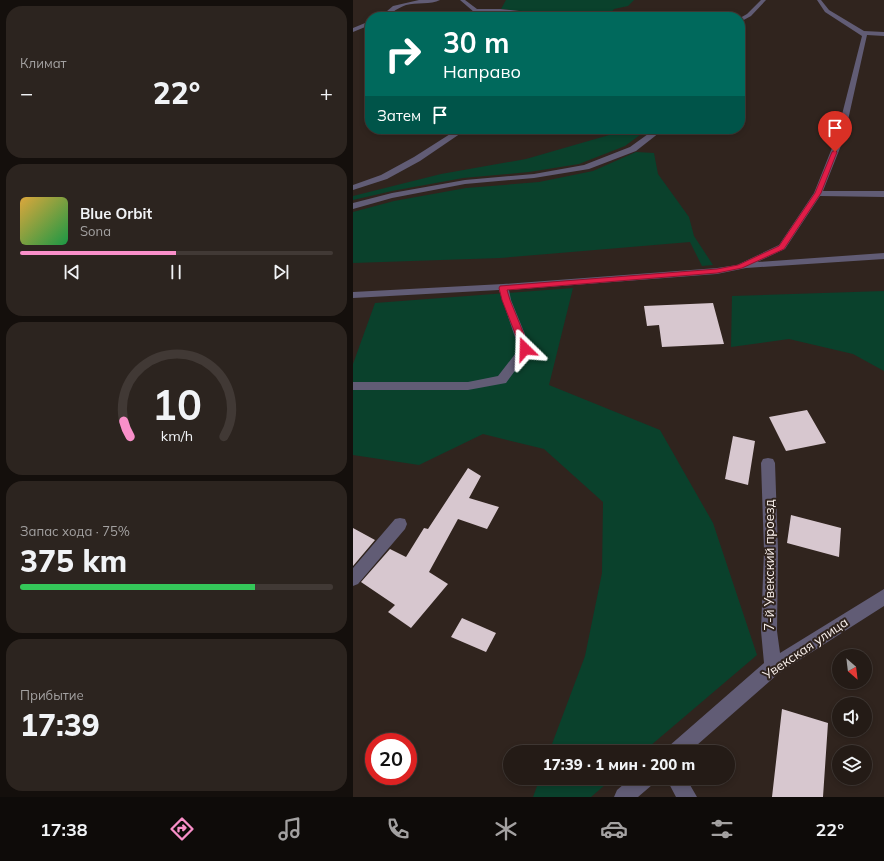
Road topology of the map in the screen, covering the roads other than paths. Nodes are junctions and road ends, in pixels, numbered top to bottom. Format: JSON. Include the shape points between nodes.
{"nodes":[{"id":1,"x":438,"y":0,"type":"edge"},
{"id":2,"x":462,"y":0,"type":"edge"},
{"id":3,"x":764,"y":0,"type":"edge"},
{"id":4,"x":819,"y":0,"type":"edge"},
{"id":5,"x":476,"y":11,"type":"joint"},
{"id":6,"x":387,"y":12,"type":"edge"},
{"id":7,"x":510,"y":12,"type":"edge"},
{"id":8,"x":745,"y":17,"type":"edge"},
{"id":9,"x":365,"y":25,"type":"edge"},
{"id":10,"x":353,"y":30,"type":"edge"},
{"id":11,"x":863,"y":33,"type":"junction"},
{"id":12,"x":884,"y":34,"type":"edge"},
{"id":13,"x":454,"y":134,"type":"edge"},
{"id":14,"x":653,"y":134,"type":"edge"},
{"id":15,"x":353,"y":188,"type":"edge"},
{"id":16,"x":818,"y":193,"type":"junction"},
{"id":17,"x":884,"y":194,"type":"edge"},
{"id":18,"x":353,"y":206,"type":"edge"},
{"id":19,"x":884,"y":256,"type":"edge"},
{"id":20,"x":740,"y":266,"type":"junction"},
{"id":21,"x":503,"y":288,"type":"junction"},
{"id":22,"x":353,"y":295,"type":"edge"},
{"id":23,"x":353,"y":386,"type":"edge"},
{"id":24,"x":767,"y":463,"type":"dead end"},
{"id":25,"x":400,"y":524,"type":"dead end"},
{"id":26,"x":353,"y":579,"type":"edge"},
{"id":27,"x":884,"y":597,"type":"edge"},
{"id":28,"x":773,"y":667,"type":"junction"},
{"id":29,"x":683,"y":745,"type":"edge"},
{"id":30,"x":637,"y":785,"type":"edge"},
{"id":31,"x":679,"y":785,"type":"edge"},
{"id":32,"x":624,"y":797,"type":"edge"},
{"id":33,"x":687,"y":797,"type":"edge"}],
"edges":[{"from":1,"to":6,"type":"street","via":[[398,4]]},
{"from":2,"to":5,"type":"street"},
{"from":3,"to":8,"type":"street"},
{"from":4,"to":11,"type":"street","via":[[822,6]]},
{"from":5,"to":7,"type":"street"},
{"from":9,"to":10,"type":"street"},
{"from":11,"to":12,"type":"street"},
{"from":11,"to":16,"type":"street","via":[[865,36],[840,138]]},
{"from":13,"to":15,"type":"street","via":[[417,159],[384,177]]},
{"from":14,"to":18,"type":"street","via":[[633,149],[586,167],[534,176],[465,182]]},
{"from":16,"to":17,"type":"street"},
{"from":16,"to":20,"type":"street","via":[[782,247]]},
{"from":19,"to":20,"type":"street"},
{"from":20,"to":21,"type":"street","via":[[717,271]]},
{"from":21,"to":22,"type":"street"},
{"from":21,"to":23,"type":"street","via":[[525,349],[502,380],[468,386]]},
{"from":24,"to":28,"type":"street","name":"7-й Увекский проезд","via":[[771,550],[769,631]]},
{"from":25,"to":26,"type":"street"},
{"from":27,"to":28,"type":"street","name":"Увекская улица"},
{"from":28,"to":29,"type":"street","name":"Увекская улица"},
{"from":30,"to":32,"type":"street"},
{"from":31,"to":33,"type":"street"}]}
